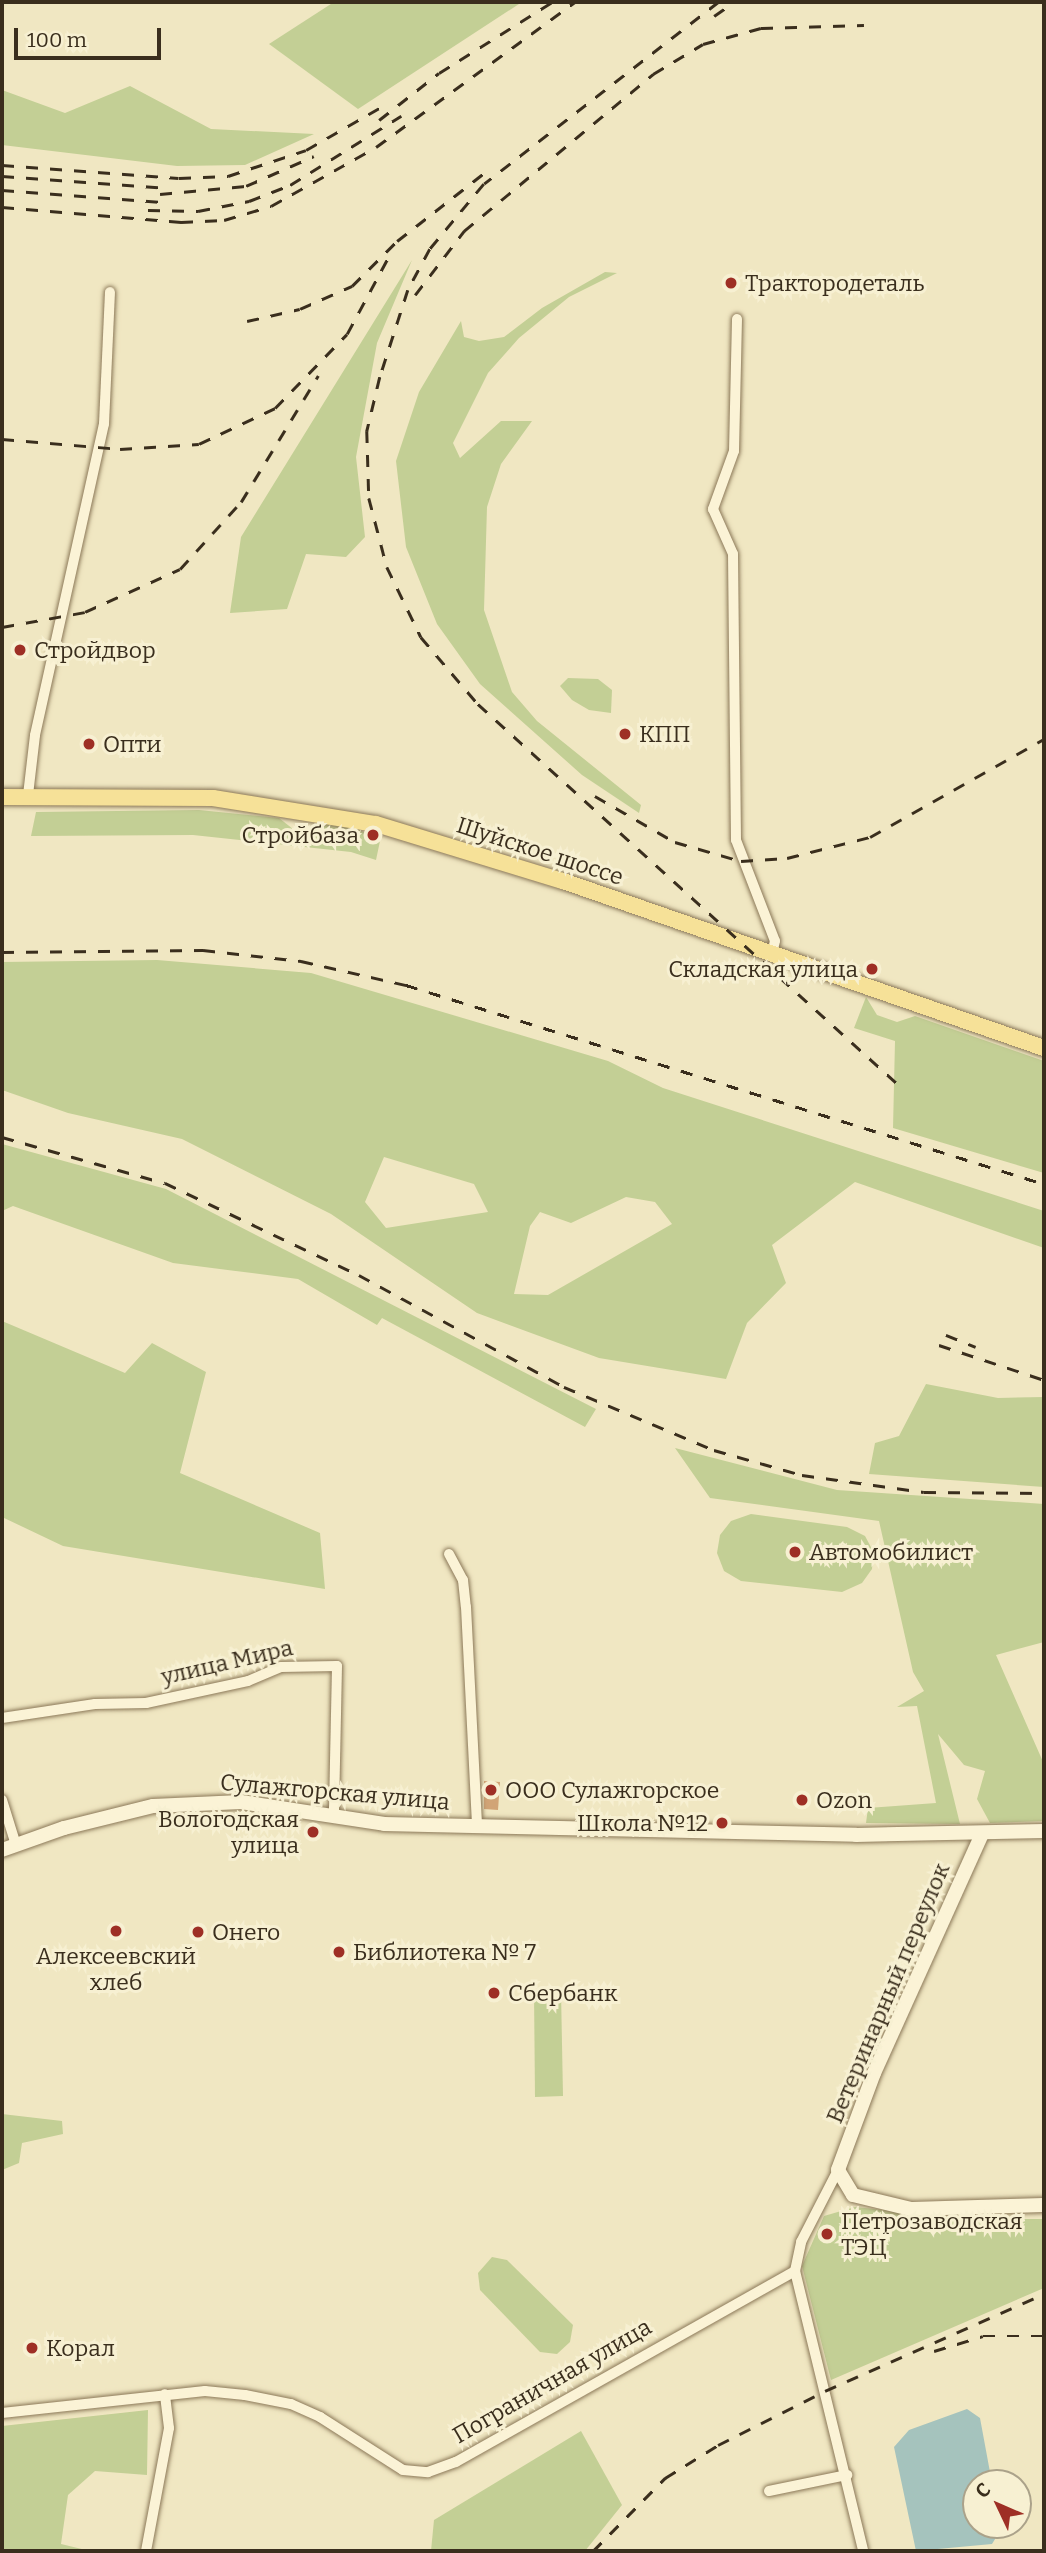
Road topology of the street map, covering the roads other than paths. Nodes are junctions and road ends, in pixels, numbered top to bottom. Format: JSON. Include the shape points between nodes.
{"nodes":[{"id":1,"x":110,"y":292,"type":"dead end"},
{"id":2,"x":737,"y":319,"type":"dead end"},
{"id":3,"x":28,"y":795,"type":"junction"},
{"id":4,"x":2,"y":797,"type":"edge"},
{"id":5,"x":772,"y":953,"type":"junction"},
{"id":6,"x":1044,"y":1048,"type":"edge"},
{"id":7,"x":449,"y":1554,"type":"dead end"},
{"id":8,"x":2,"y":1718,"type":"edge"},
{"id":9,"x":2,"y":1800,"type":"edge"},
{"id":10,"x":334,"y":1815,"type":"junction"},
{"id":11,"x":477,"y":1826,"type":"junction"},
{"id":12,"x":1044,"y":1831,"type":"edge"},
{"id":13,"x":982,"y":1834,"type":"junction"},
{"id":14,"x":16,"y":1845,"type":"junction"},
{"id":15,"x":2,"y":1850,"type":"edge"},
{"id":16,"x":838,"y":2170,"type":"junction"},
{"id":17,"x":1044,"y":2205,"type":"edge"},
{"id":18,"x":795,"y":2271,"type":"junction"},
{"id":19,"x":165,"y":2394,"type":"junction"},
{"id":20,"x":2,"y":2413,"type":"edge"},
{"id":21,"x":847,"y":2475,"type":"junction"},
{"id":22,"x":769,"y":2491,"type":"dead end"},
{"id":23,"x":146,"y":2551,"type":"edge"},
{"id":24,"x":863,"y":2551,"type":"edge"}],
"edges":[{"from":1,"to":3,"type":"street","via":[[104,424],[35,736]]},
{"from":2,"to":5,"type":"street","via":[[734,451],[713,509],[733,554],[736,840],[775,941]]},
{"from":3,"to":4,"type":"main road","name":"Шуйское шоссе"},
{"from":3,"to":5,"type":"main road","name":"Шуйское шоссе","via":[[213,798],[322,812],[432,839]]},
{"from":5,"to":6,"type":"main road","name":"Шуйское шоссе"},
{"from":7,"to":11,"type":"street","via":[[463,1580],[466,1607]]},
{"from":8,"to":10,"type":"street","name":"улица Мира","via":[[95,1704],[146,1703],[248,1681],[281,1667],[337,1666]]},
{"from":9,"to":14,"type":"street"},
{"from":10,"to":11,"type":"main road","name":"Сулажгорская улица","via":[[384,1824]]},
{"from":10,"to":14,"type":"main road","name":"Сулажгорская улица","via":[[241,1802],[153,1806]]},
{"from":11,"to":13,"type":"main road","name":"Сулажгорская улица"},
{"from":12,"to":13,"type":"main road","name":"Сулажгорская улица"},
{"from":13,"to":16,"type":"main road","name":"Ветеринарный переулок","via":[[874,2073]]},
{"from":14,"to":15,"type":"main road","name":"Сулажгорская улица"},
{"from":16,"to":17,"type":"main road","via":[[853,2196],[911,2209]]},
{"from":16,"to":18,"type":"street","via":[[801,2242]]},
{"from":18,"to":19,"type":"street","name":"Пограничная улица","via":[[456,2462],[428,2472],[403,2470],[320,2417],[291,2404],[205,2391]]},
{"from":18,"to":21,"type":"street"},
{"from":19,"to":20,"type":"street","name":"Пограничная улица"},
{"from":19,"to":23,"type":"street","via":[[169,2428]]},
{"from":21,"to":22,"type":"street"},
{"from":21,"to":24,"type":"street"}]}
